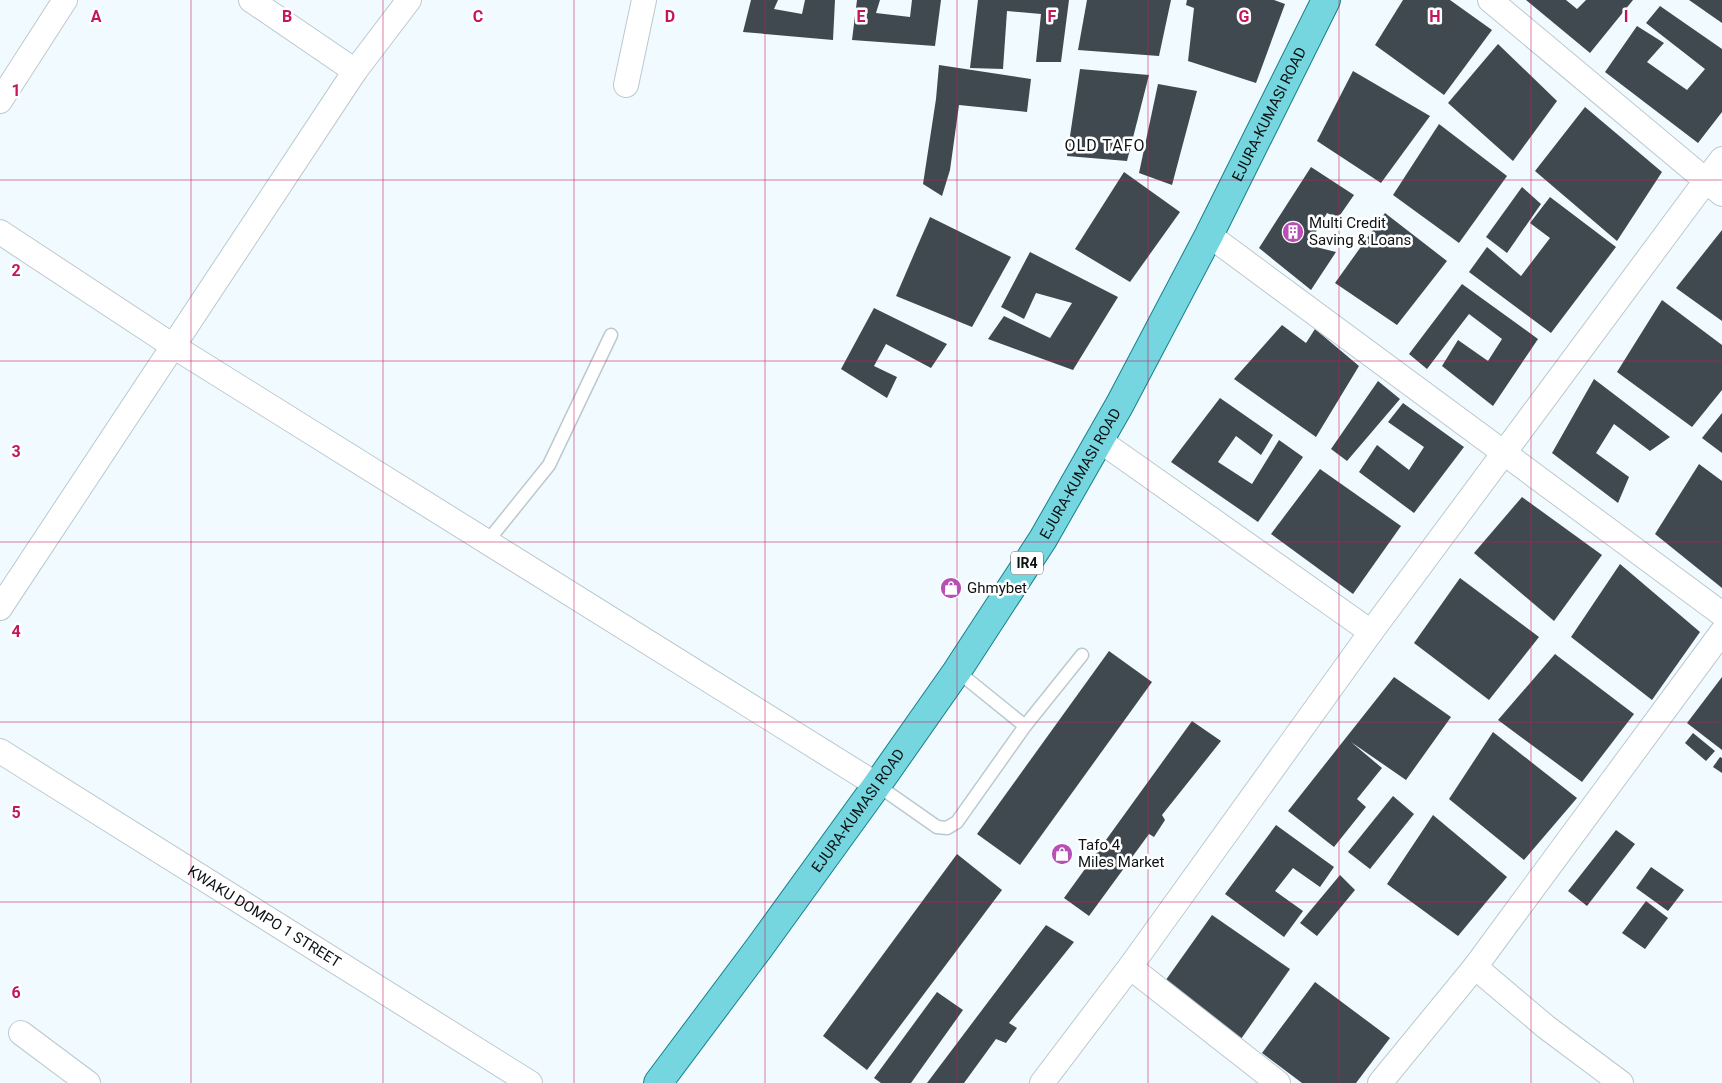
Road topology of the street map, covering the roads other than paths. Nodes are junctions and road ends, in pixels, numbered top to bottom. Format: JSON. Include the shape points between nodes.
{"nodes":[{"id":1,"x":65,"y":0,"type":"edge"},
{"id":2,"x":251,"y":0,"type":"edge"},
{"id":3,"x":408,"y":0,"type":"edge"},
{"id":4,"x":644,"y":0,"type":"edge"},
{"id":5,"x":1326,"y":0,"type":"edge"},
{"id":6,"x":1490,"y":0,"type":"edge"},
{"id":7,"x":355,"y":70,"type":"junction"},
{"id":8,"x":626,"y":85,"type":"dead end"},
{"id":9,"x":0,"y":101,"type":"edge"},
{"id":10,"x":1722,"y":159,"type":"edge"},
{"id":11,"x":1714,"y":188,"type":"edge"},
{"id":12,"x":0,"y":232,"type":"edge"},
{"id":13,"x":1209,"y":235,"type":"junction"},
{"id":14,"x":611,"y":335,"type":"dead end"},
{"id":15,"x":172,"y":346,"type":"junction"},
{"id":16,"x":1099,"y":440,"type":"junction"},
{"id":17,"x":1504,"y":453,"type":"junction"},
{"id":18,"x":487,"y":542,"type":"junction"},
{"id":19,"x":0,"y":608,"type":"edge"},
{"id":20,"x":1722,"y":614,"type":"edge"},
{"id":21,"x":1371,"y":632,"type":"junction"},
{"id":22,"x":1722,"y":632,"type":"edge"},
{"id":23,"x":1082,"y":655,"type":"dead end"},
{"id":24,"x":958,"y":671,"type":"junction"},
{"id":25,"x":1025,"y":726,"type":"junction"},
{"id":26,"x":0,"y":751,"type":"edge"},
{"id":27,"x":877,"y":785,"type":"junction"},
{"id":28,"x":1130,"y":967,"type":"junction"},
{"id":29,"x":1475,"y":967,"type":"junction"},
{"id":30,"x":21,"y":1033,"type":"dead end"},
{"id":31,"x":88,"y":1083,"type":"edge"},
{"id":32,"x":530,"y":1083,"type":"edge"},
{"id":33,"x":658,"y":1083,"type":"edge"},
{"id":34,"x":1042,"y":1083,"type":"edge"},
{"id":35,"x":1278,"y":1083,"type":"edge"},
{"id":36,"x":1380,"y":1083,"type":"edge"},
{"id":37,"x":1621,"y":1083,"type":"edge"}],
"edges":[{"from":1,"to":9,"type":"street"},
{"from":2,"to":7,"type":"street"},
{"from":3,"to":7,"type":"street"},
{"from":4,"to":8,"type":"street"},
{"from":5,"to":13,"type":"main road","name":"EJURA-KUMASI ROAD","number":"IR4"},
{"from":6,"to":11,"type":"street"},
{"from":7,"to":15,"type":"street"},
{"from":10,"to":11,"type":"street"},
{"from":11,"to":17,"type":"street"},
{"from":12,"to":15,"type":"street"},
{"from":13,"to":16,"type":"main road","name":"EJURA-KUMASI ROAD","number":"IR4"},
{"from":13,"to":17,"type":"street"},
{"from":14,"to":18,"type":"lane","via":[[549,465]]},
{"from":15,"to":18,"type":"street"},
{"from":15,"to":19,"type":"street"},
{"from":16,"to":21,"type":"street"},
{"from":16,"to":24,"type":"main road","name":"EJURA-KUMASI ROAD","number":"IR4","via":[[1043,540]]},
{"from":17,"to":20,"type":"street"},
{"from":17,"to":21,"type":"street"},
{"from":18,"to":27,"type":"street"},
{"from":21,"to":28,"type":"street"},
{"from":22,"to":29,"type":"street"},
{"from":23,"to":25,"type":"lane"},
{"from":24,"to":25,"type":"lane"},
{"from":24,"to":27,"type":"main road","name":"EJURA-KUMASI ROAD","number":"IR4"},
{"from":25,"to":27,"type":"lane","via":[[957,822],[947,828],[937,827]]},
{"from":26,"to":32,"type":"street","name":"KWAKU DOMPO 1 STREET"},
{"from":27,"to":33,"type":"main road","name":"EJURA-KUMASI ROAD","number":"IR4"},
{"from":28,"to":34,"type":"street"},
{"from":28,"to":35,"type":"street"},
{"from":29,"to":36,"type":"street"},
{"from":29,"to":37,"type":"street","via":[[1546,1027]]},
{"from":30,"to":31,"type":"street"}]}
